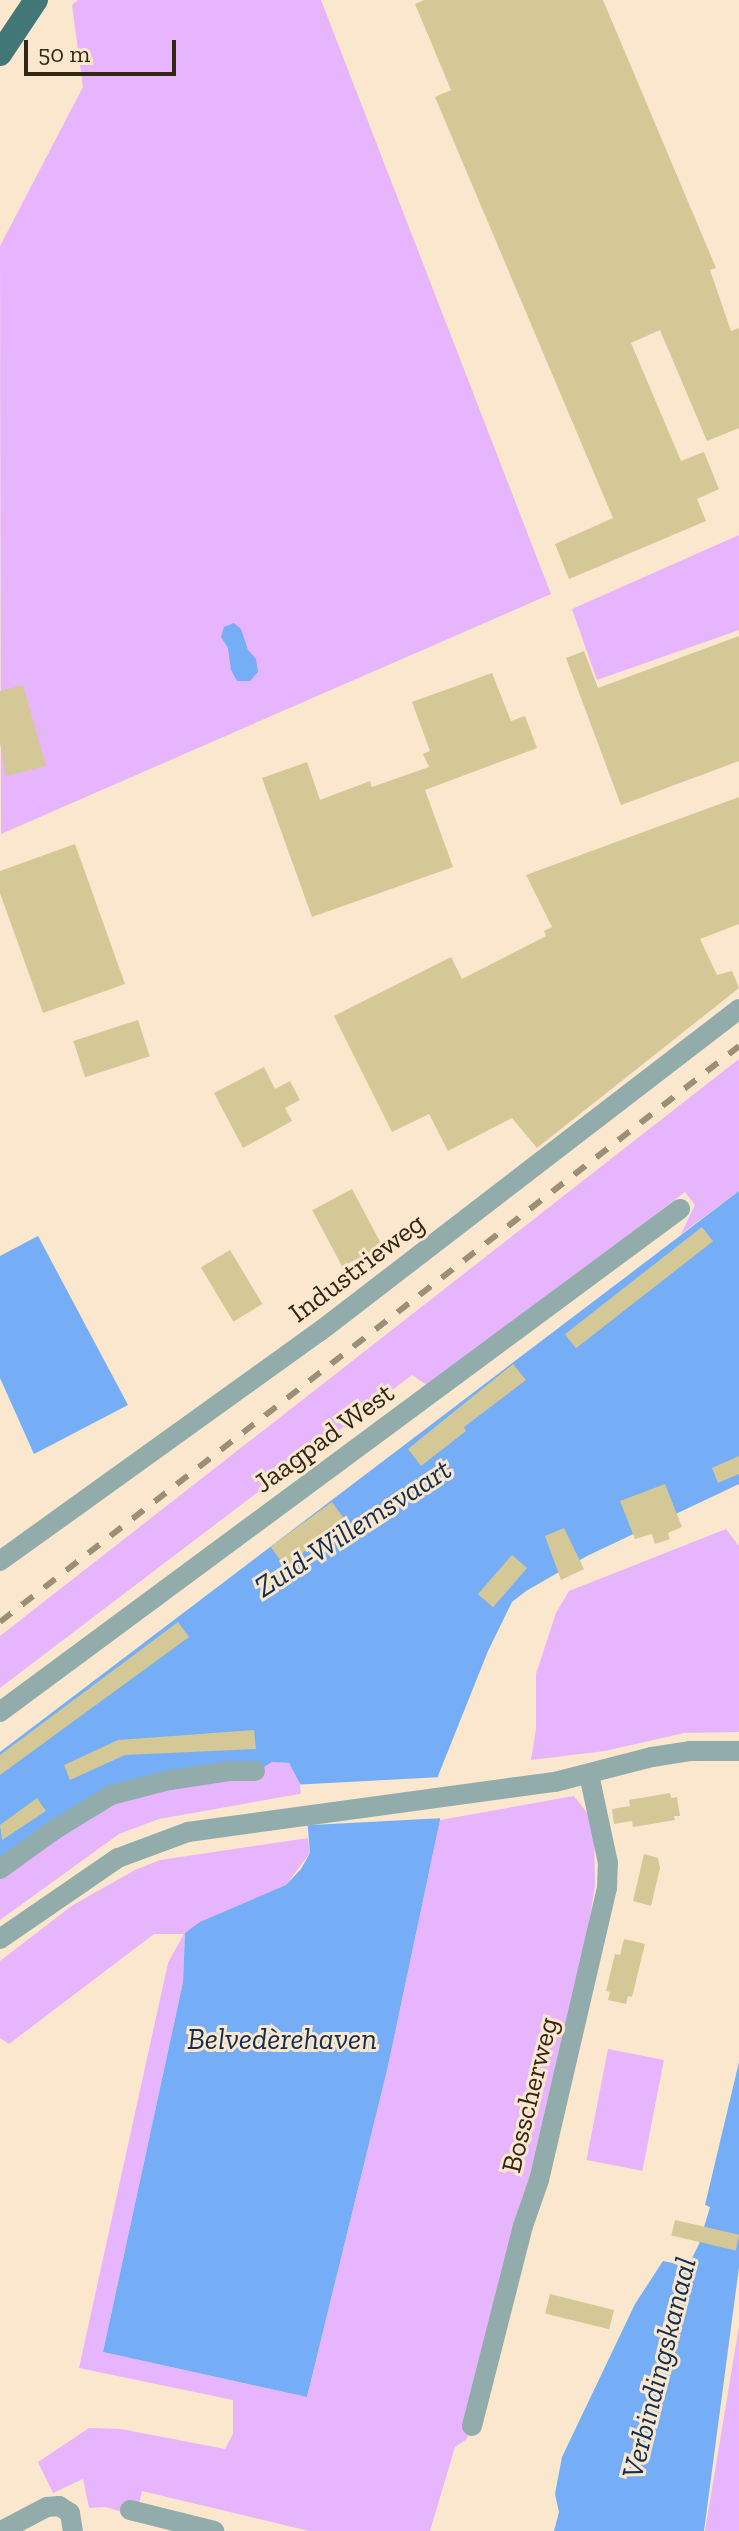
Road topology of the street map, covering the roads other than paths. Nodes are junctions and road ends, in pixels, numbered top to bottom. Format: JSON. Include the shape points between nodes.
{"nodes":[{"id":1,"x":36,"y":0,"type":"edge"},
{"id":2,"x":0,"y":54,"type":"edge"},
{"id":3,"x":739,"y":1009,"type":"edge"},
{"id":4,"x":680,"y":1209,"type":"dead end"},
{"id":5,"x":0,"y":1561,"type":"edge"},
{"id":6,"x":0,"y":1712,"type":"edge"},
{"id":7,"x":739,"y":1751,"type":"edge"},
{"id":8,"x":255,"y":1771,"type":"dead end"},
{"id":9,"x":589,"y":1774,"type":"junction"},
{"id":10,"x":0,"y":1869,"type":"edge"},
{"id":11,"x":0,"y":1939,"type":"edge"},
{"id":12,"x":472,"y":2426,"type":"dead end"},
{"id":13,"x":130,"y":2510,"type":"dead end"},
{"id":14,"x":1,"y":2531,"type":"edge"},
{"id":15,"x":73,"y":2531,"type":"edge"},
{"id":16,"x":214,"y":2531,"type":"edge"}],
"edges":[{"from":1,"to":2,"type":"main road"},
{"from":3,"to":5,"type":"street","name":"Industrieweg","via":[[319,1332]]},
{"from":4,"to":6,"type":"street","name":"Jaagpad West"},
{"from":7,"to":9,"type":"street","via":[[665,1755]]},
{"from":8,"to":10,"type":"street","via":[[184,1777],[111,1795]]},
{"from":9,"to":11,"type":"street","via":[[201,1830],[135,1849]]},
{"from":9,"to":12,"type":"street","name":"Bosscherweg","via":[[608,1863],[607,1888],[539,2180]]},
{"from":13,"to":16,"type":"street"},
{"from":14,"to":15,"type":"street","via":[[59,2506],[68,2510]]}]}
